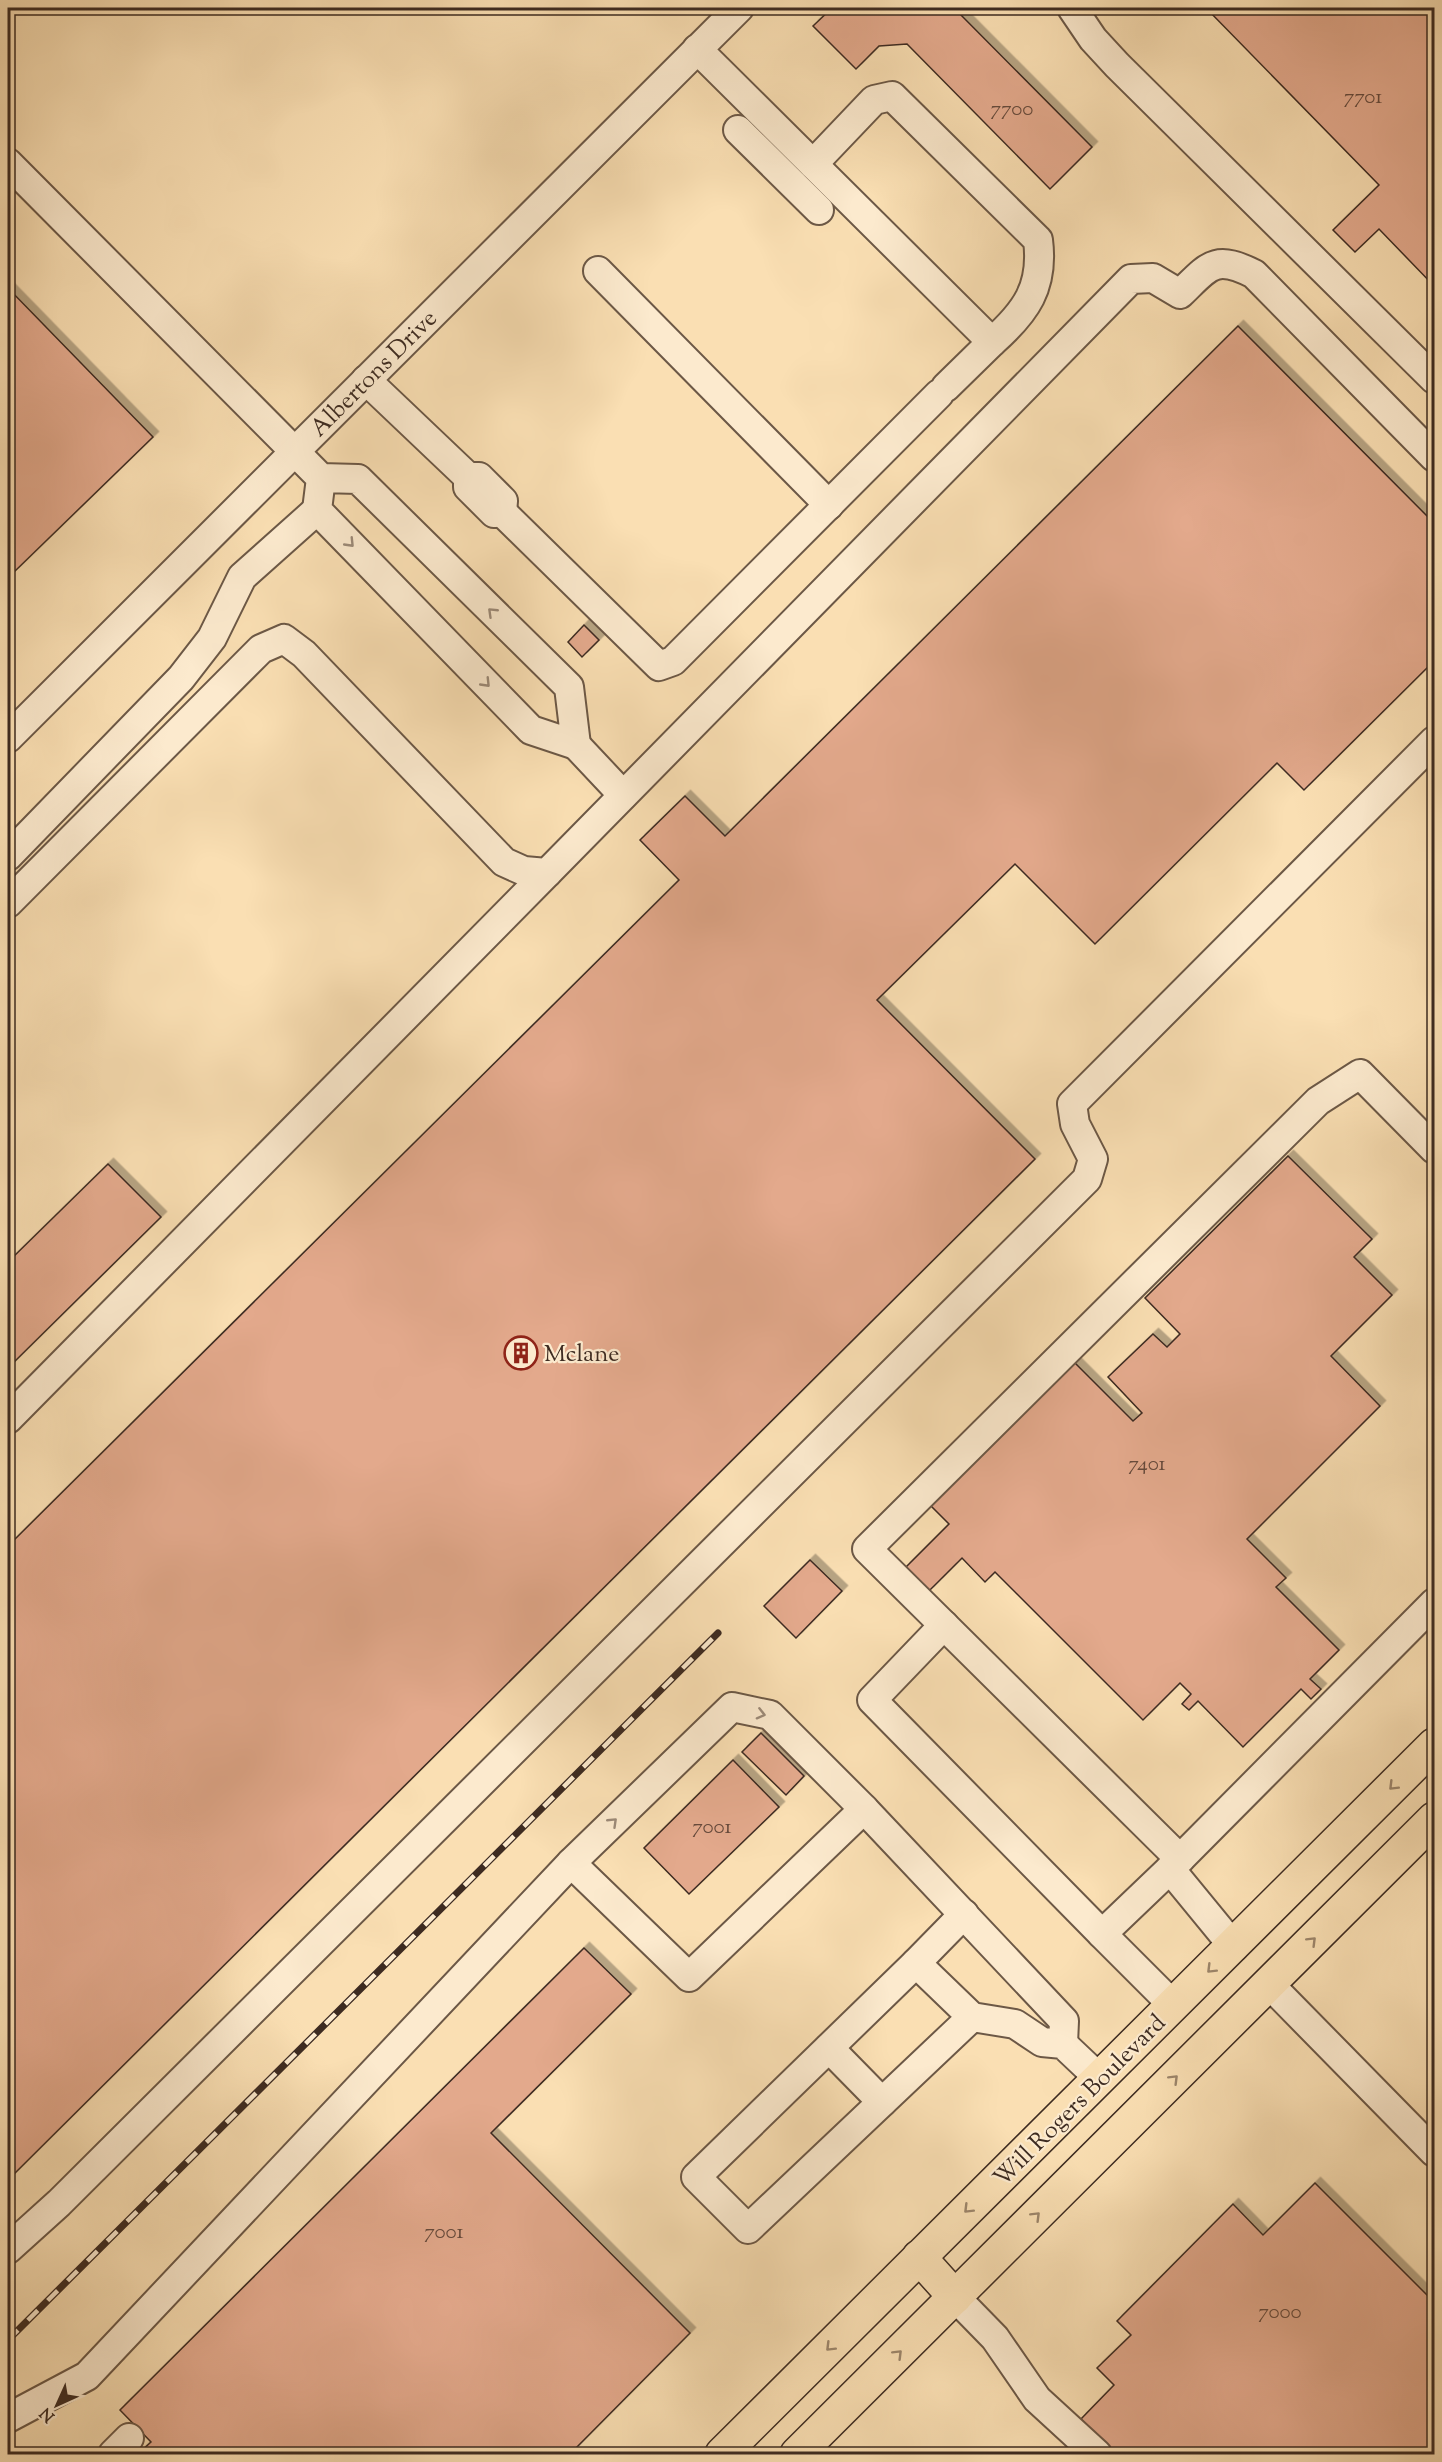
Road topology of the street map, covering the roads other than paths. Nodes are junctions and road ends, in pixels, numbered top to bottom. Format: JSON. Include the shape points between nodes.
{"nodes":[{"id":1,"x":739,"y":8,"type":"edge"},
{"id":2,"x":1072,"y":8,"type":"edge"},
{"id":3,"x":697,"y":49,"type":"junction"},
{"id":4,"x":738,"y":130,"type":"dead end"},
{"id":5,"x":8,"y":163,"type":"edge"},
{"id":6,"x":813,"y":164,"type":"junction"},
{"id":7,"x":819,"y":210,"type":"dead end"},
{"id":8,"x":598,"y":271,"type":"dead end"},
{"id":9,"x":992,"y":342,"type":"junction"},
{"id":10,"x":1434,"y":379,"type":"edge"},
{"id":11,"x":366,"y":380,"type":"junction"},
{"id":12,"x":296,"y":450,"type":"junction"},
{"id":13,"x":1434,"y":457,"type":"edge"},
{"id":14,"x":321,"y":478,"type":"junction"},
{"id":15,"x":829,"y":505,"type":"junction"},
{"id":16,"x":317,"y":510,"type":"junction"},
{"id":17,"x":8,"y":738,"type":"edge"},
{"id":18,"x":1434,"y":741,"type":"edge"},
{"id":19,"x":576,"y":745,"type":"junction"},
{"id":20,"x":623,"y":795,"type":"junction"},
{"id":21,"x":8,"y":856,"type":"edge"},
{"id":22,"x":547,"y":873,"type":"junction"},
{"id":23,"x":8,"y":903,"type":"edge"},
{"id":24,"x":1434,"y":1149,"type":"edge"},
{"id":25,"x":8,"y":1419,"type":"edge"},
{"id":26,"x":1431,"y":1613,"type":"edge"},
{"id":27,"x":944,"y":1624,"type":"junction"},
{"id":28,"x":1434,"y":1745,"type":"edge"},
{"id":29,"x":864,"y":1809,"type":"junction"},
{"id":30,"x":1434,"y":1819,"type":"edge"},
{"id":31,"x":571,"y":1863,"type":"junction"},
{"id":32,"x":1175,"y":1864,"type":"junction"},
{"id":33,"x":964,"y":1914,"type":"junction"},
{"id":34,"x":1102,"y":1934,"type":"junction"},
{"id":35,"x":1234,"y":1947,"type":"junction"},
{"id":36,"x":916,"y":1963,"type":"junction"},
{"id":37,"x":1269,"y":1984,"type":"junction"},
{"id":38,"x":1174,"y":2006,"type":"junction"},
{"id":39,"x":972,"y":2017,"type":"junction"},
{"id":40,"x":1063,"y":2044,"type":"junction"},
{"id":41,"x":829,"y":2048,"type":"junction"},
{"id":42,"x":1100,"y":2079,"type":"junction"},
{"id":43,"x":882,"y":2102,"type":"junction"},
{"id":44,"x":1137,"y":2116,"type":"junction"},
{"id":45,"x":1434,"y":2152,"type":"edge"},
{"id":46,"x":8,"y":2249,"type":"edge"},
{"id":47,"x":919,"y":2258,"type":"junction"},
{"id":48,"x":955,"y":2297,"type":"junction"},
{"id":49,"x":8,"y":2418,"type":"edge"},
{"id":50,"x":722,"y":2454,"type":"edge"},
{"id":51,"x":797,"y":2454,"type":"edge"},
{"id":52,"x":1097,"y":2454,"type":"edge"}],
"edges":[{"from":1,"to":3,"type":"street","name":"Albertons Drive"},
{"from":2,"to":10,"type":"street","via":[[1117,65]]},
{"from":3,"to":6,"type":"street"},
{"from":3,"to":11,"type":"street","name":"Albertons Drive"},
{"from":4,"to":7,"type":"street"},
{"from":5,"to":12,"type":"street"},
{"from":6,"to":9,"type":"street"},
{"from":6,"to":9,"type":"street","via":[[874,100],[892,96],[1038,240],[1041,262],[1035,291],[1013,323]]},
{"from":8,"to":15,"type":"street"},
{"from":9,"to":15,"type":"street"},
{"from":11,"to":12,"type":"street","name":"Albertons Drive"},
{"from":11,"to":15,"type":"street","via":[[468,477],[468,487],[494,513],[502,512],[659,666],[673,661]]},
{"from":12,"to":14,"type":"street"},
{"from":12,"to":17,"type":"street","name":"Albertons Drive"},
{"from":13,"to":20,"type":"street","via":[[1254,274],[1232,263],[1209,266],[1180,294],[1153,278],[1131,279]]},
{"from":14,"to":16,"type":"street"},
{"from":19,"to":14,"type":"street","one_way":true,"via":[[569,687],[358,479]]},
{"from":16,"to":19,"type":"street","one_way":true,"via":[[531,729]]},
{"from":16,"to":21,"type":"street","via":[[242,577],[212,638],[181,678]]},
{"from":18,"to":46,"type":"street","via":[[1072,1104],[1075,1124],[1093,1159],[1087,1179],[136,2127]]},
{"from":19,"to":20,"type":"street"},
{"from":20,"to":22,"type":"street"},
{"from":22,"to":23,"type":"street","via":[[524,871],[504,862],[304,654],[284,639],[261,649]]},
{"from":22,"to":25,"type":"street"},
{"from":24,"to":27,"type":"street","via":[[1360,1074],[1318,1101],[867,1549]]},
{"from":26,"to":32,"type":"street"},
{"from":27,"to":32,"type":"street"},
{"from":27,"to":34,"type":"street","via":[[872,1700]]},
{"from":28,"to":35,"type":"main road","name":"Will Rogers Boulevard","one_way":true},
{"from":31,"to":29,"type":"street","one_way":true,"via":[[732,1707],[770,1715]]},
{"from":29,"to":31,"type":"street","via":[[689,1977]]},
{"from":29,"to":33,"type":"street"},
{"from":37,"to":30,"type":"main road","one_way":true},
{"from":31,"to":49,"type":"street","via":[[87,2376]]},
{"from":32,"to":34,"type":"street"},
{"from":32,"to":35,"type":"street"},
{"from":33,"to":36,"type":"street"},
{"from":33,"to":40,"type":"street","via":[[1064,2021]]},
{"from":34,"to":38,"type":"street"},
{"from":35,"to":37,"type":"main road"},
{"from":35,"to":38,"type":"main road","name":"Will Rogers Boulevard","one_way":true},
{"from":36,"to":39,"type":"street"},
{"from":36,"to":41,"type":"street"},
{"from":44,"to":37,"type":"main road","one_way":true},
{"from":37,"to":45,"type":"street"},
{"from":38,"to":42,"type":"main road","name":"Will Rogers Boulevard"},
{"from":39,"to":40,"type":"street","via":[[1015,2024],[1042,2042]]},
{"from":39,"to":43,"type":"street"},
{"from":40,"to":42,"type":"street"},
{"from":41,"to":43,"type":"street"},
{"from":41,"to":43,"type":"street","via":[[696,2177],[725,2207],[748,2229]]},
{"from":42,"to":44,"type":"main road"},
{"from":42,"to":47,"type":"main road","name":"Will Rogers Boulevard","one_way":true},
{"from":48,"to":44,"type":"main road","one_way":true},
{"from":47,"to":48,"type":"main road"},
{"from":47,"to":50,"type":"main road","name":"Will Rogers Boulevard","one_way":true},
{"from":51,"to":48,"type":"main road","one_way":true},
{"from":48,"to":52,"type":"street","via":[[995,2338],[1037,2399]]}]}
